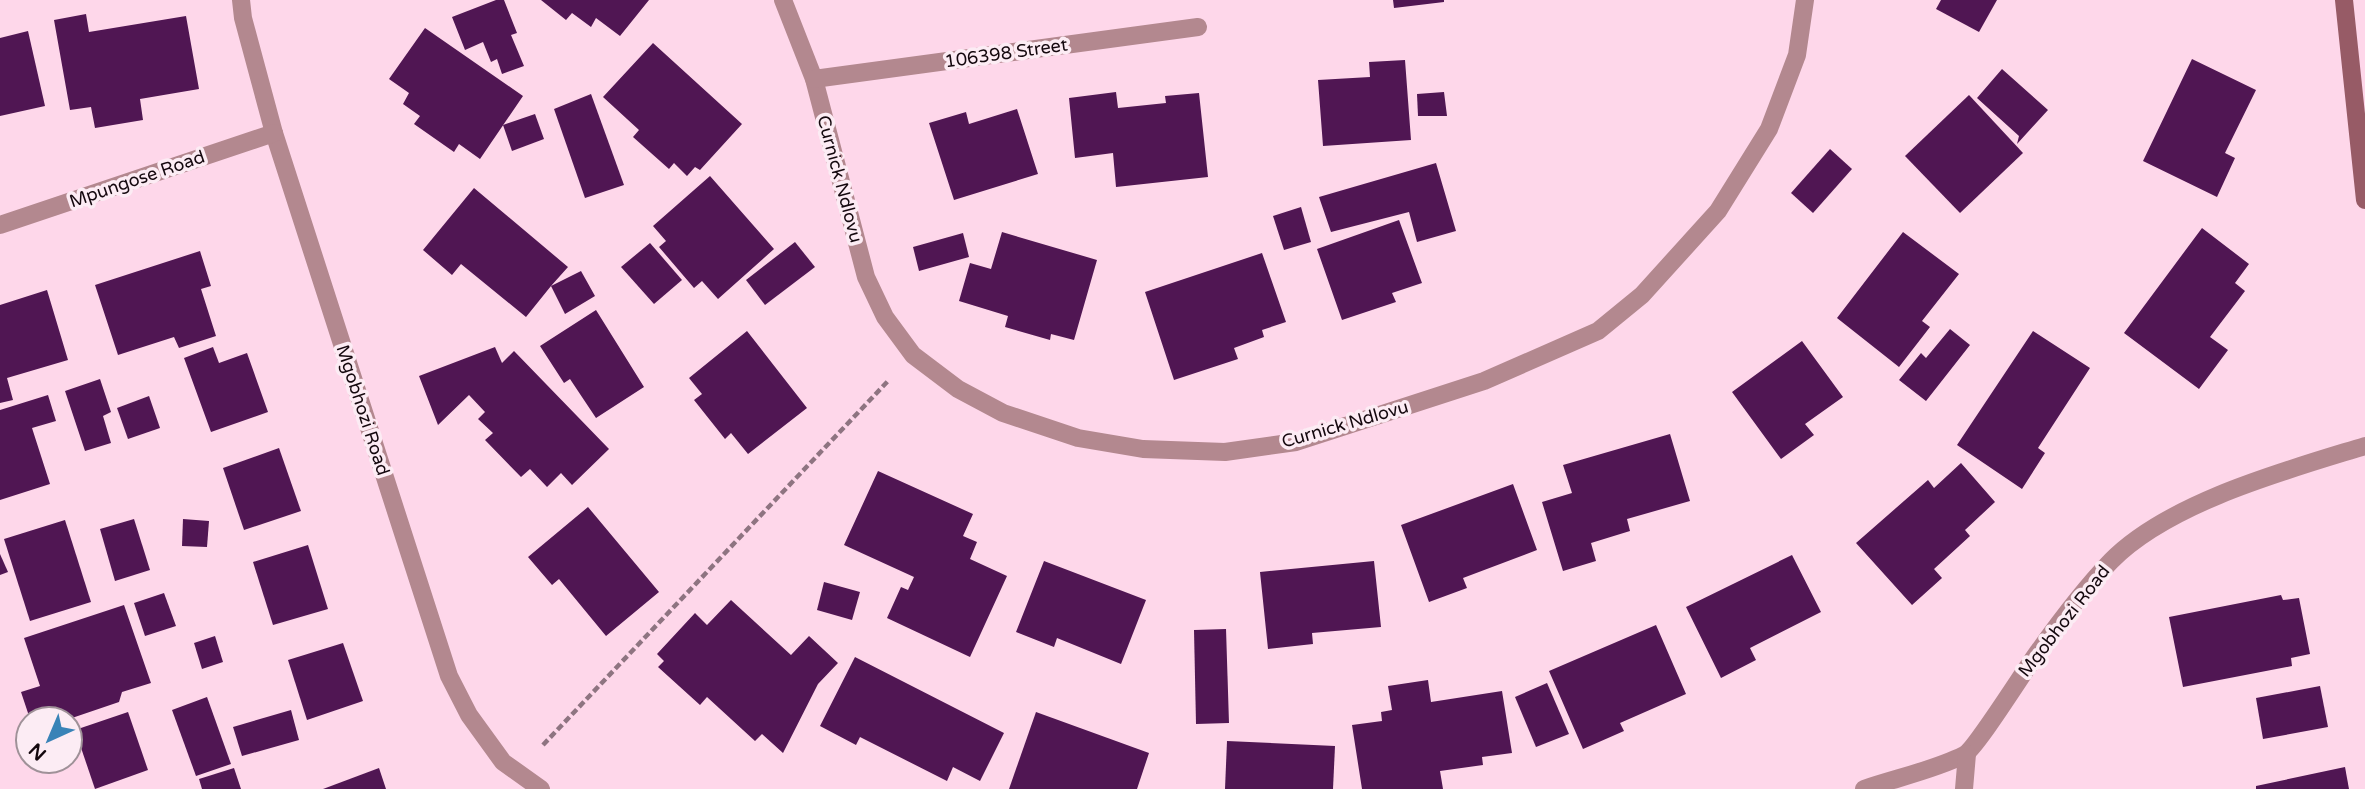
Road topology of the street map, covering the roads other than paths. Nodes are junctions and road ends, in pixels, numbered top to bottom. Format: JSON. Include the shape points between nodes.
{"nodes":[{"id":1,"x":241,"y":0,"type":"edge"},
{"id":2,"x":783,"y":0,"type":"edge"},
{"id":3,"x":1805,"y":0,"type":"edge"},
{"id":4,"x":2344,"y":0,"type":"edge"},
{"id":5,"x":1198,"y":27,"type":"dead end"},
{"id":6,"x":814,"y":79,"type":"junction"},
{"id":7,"x":274,"y":133,"type":"junction"},
{"id":8,"x":2365,"y":200,"type":"edge"},
{"id":9,"x":0,"y":225,"type":"edge"},
{"id":10,"x":2365,"y":446,"type":"edge"},
{"id":11,"x":1967,"y":754,"type":"junction"},
{"id":12,"x":541,"y":789,"type":"edge"},
{"id":13,"x":1864,"y":789,"type":"edge"},
{"id":14,"x":1964,"y":789,"type":"edge"}],
"edges":[{"from":1,"to":7,"type":"street","name":"Mgobhozi Road"},
{"from":2,"to":6,"type":"street","name":"Curnick Ndlovu"},
{"from":3,"to":6,"type":"street","name":"Curnick Ndlovu","via":[[1797,55],[1769,129],[1718,211],[1642,295],[1598,331],[1484,381],[1296,442],[1225,452],[1143,449],[1078,438],[1003,412],[958,389],[913,355],[885,317],[866,278]]},
{"from":4,"to":8,"type":"street"},
{"from":5,"to":6,"type":"street","name":"106398 Street"},
{"from":7,"to":9,"type":"street","name":"Mpungose Road"},
{"from":7,"to":12,"type":"street","name":"Mgobhozi Road","via":[[449,676],[469,715],[503,762]]},
{"from":10,"to":11,"type":"street","name":"Mgobhozi Road","via":[[2192,508],[2112,560],[2039,650]]},
{"from":11,"to":13,"type":"street"},
{"from":11,"to":14,"type":"street"}]}
